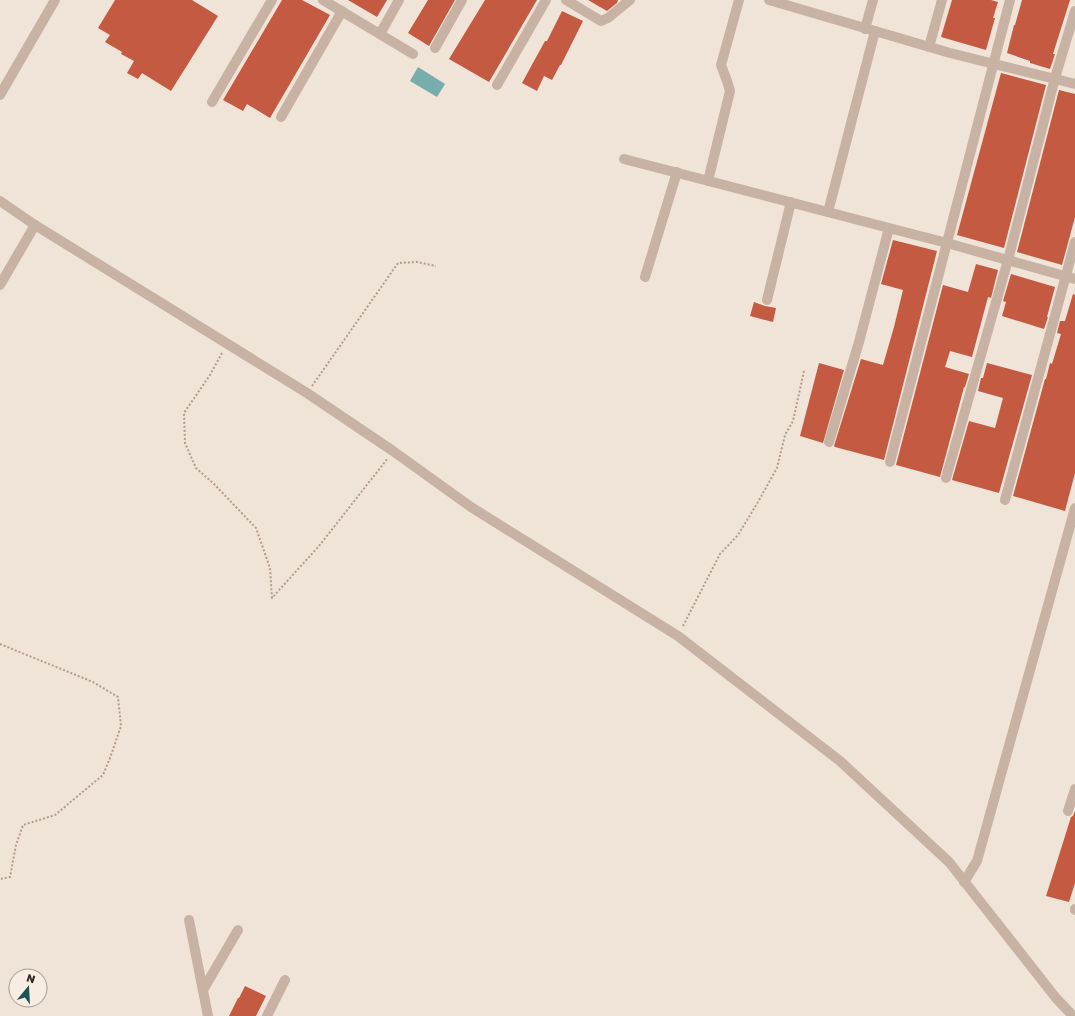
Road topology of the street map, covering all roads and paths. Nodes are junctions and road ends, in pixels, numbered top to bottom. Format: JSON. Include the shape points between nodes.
{"nodes":[{"id":1,"x":54,"y":0,"type":"edge"},
{"id":2,"x":272,"y":0,"type":"edge"},
{"id":3,"x":323,"y":0,"type":"edge"},
{"id":4,"x":399,"y":0,"type":"edge"},
{"id":5,"x":462,"y":0,"type":"edge"},
{"id":6,"x":546,"y":0,"type":"edge"},
{"id":7,"x":566,"y":0,"type":"edge"},
{"id":8,"x":630,"y":0,"type":"edge"},
{"id":9,"x":739,"y":0,"type":"edge"},
{"id":10,"x":769,"y":0,"type":"edge"},
{"id":11,"x":874,"y":0,"type":"edge"},
{"id":12,"x":942,"y":0,"type":"edge"},
{"id":13,"x":1010,"y":0,"type":"edge"},
{"id":14,"x":342,"y":11,"type":"junction"},
{"id":15,"x":1075,"y":11,"type":"edge"},
{"id":16,"x":870,"y":30,"type":"junction"},
{"id":17,"x":380,"y":34,"type":"junction"},
{"id":18,"x":929,"y":47,"type":"junction"},
{"id":19,"x":435,"y":48,"type":"dead end"},
{"id":20,"x":413,"y":54,"type":"dead end"},
{"id":21,"x":994,"y":64,"type":"junction"},
{"id":22,"x":1055,"y":78,"type":"junction"},
{"id":23,"x":1075,"y":84,"type":"edge"},
{"id":24,"x":497,"y":85,"type":"dead end"},
{"id":25,"x":0,"y":95,"type":"edge"},
{"id":26,"x":212,"y":102,"type":"dead end"},
{"id":27,"x":280,"y":117,"type":"dead end"},
{"id":28,"x":624,"y":159,"type":"dead end"},
{"id":29,"x":677,"y":172,"type":"junction"},
{"id":30,"x":708,"y":181,"type":"junction"},
{"id":31,"x":0,"y":202,"type":"edge"},
{"id":32,"x":791,"y":202,"type":"junction"},
{"id":33,"x":828,"y":212,"type":"junction"},
{"id":34,"x":35,"y":225,"type":"junction"},
{"id":35,"x":889,"y":228,"type":"junction"},
{"id":36,"x":1075,"y":242,"type":"edge"},
{"id":37,"x":947,"y":243,"type":"junction"},
{"id":38,"x":1008,"y":260,"type":"junction"},
{"id":39,"x":436,"y":266,"type":"dead end"},
{"id":40,"x":645,"y":277,"type":"dead end"},
{"id":41,"x":1070,"y":278,"type":"edge"},
{"id":42,"x":0,"y":285,"type":"edge"},
{"id":43,"x":767,"y":300,"type":"dead end"},
{"id":44,"x":228,"y":344,"type":"junction"},
{"id":45,"x":804,"y":371,"type":"dead end"},
{"id":46,"x":307,"y":393,"type":"junction"},
{"id":47,"x":829,"y":442,"type":"dead end"},
{"id":48,"x":393,"y":451,"type":"junction"},
{"id":49,"x":890,"y":462,"type":"dead end"},
{"id":50,"x":946,"y":478,"type":"dead end"},
{"id":51,"x":1005,"y":500,"type":"dead end"},
{"id":52,"x":1075,"y":508,"type":"edge"},
{"id":53,"x":678,"y":636,"type":"junction"},
{"id":54,"x":0,"y":644,"type":"edge"},
{"id":55,"x":1075,"y":789,"type":"edge"},
{"id":56,"x":1068,"y":811,"type":"dead end"},
{"id":57,"x":0,"y":879,"type":"edge"},
{"id":58,"x":964,"y":882,"type":"junction"},
{"id":59,"x":189,"y":920,"type":"dead end"},
{"id":60,"x":238,"y":930,"type":"dead end"},
{"id":61,"x":285,"y":980,"type":"dead end"},
{"id":62,"x":203,"y":990,"type":"junction"},
{"id":63,"x":208,"y":1016,"type":"edge"},
{"id":64,"x":266,"y":1016,"type":"edge"},
{"id":65,"x":1073,"y":1016,"type":"edge"}],
"edges":[{"from":1,"to":25,"type":"street"},
{"from":2,"to":26,"type":"street"},
{"from":3,"to":14,"type":"street"},
{"from":4,"to":17,"type":"street"},
{"from":5,"to":19,"type":"street"},
{"from":6,"to":24,"type":"street"},
{"from":7,"to":8,"type":"street","via":[[601,21]]},
{"from":9,"to":30,"type":"street","via":[[721,65],[730,91]]},
{"from":10,"to":16,"type":"street"},
{"from":11,"to":16,"type":"street"},
{"from":12,"to":18,"type":"street"},
{"from":13,"to":21,"type":"street"},
{"from":14,"to":17,"type":"street"},
{"from":14,"to":27,"type":"street"},
{"from":15,"to":22,"type":"street"},
{"from":16,"to":18,"type":"street"},
{"from":16,"to":33,"type":"street"},
{"from":17,"to":20,"type":"street"},
{"from":18,"to":21,"type":"street"},
{"from":21,"to":22,"type":"street"},
{"from":21,"to":37,"type":"street"},
{"from":22,"to":23,"type":"street"},
{"from":22,"to":38,"type":"street"},
{"from":28,"to":29,"type":"street"},
{"from":29,"to":30,"type":"street"},
{"from":29,"to":40,"type":"street"},
{"from":30,"to":32,"type":"street"},
{"from":31,"to":34,"type":"street"},
{"from":32,"to":33,"type":"street"},
{"from":32,"to":43,"type":"street"},
{"from":33,"to":35,"type":"street"},
{"from":34,"to":42,"type":"street"},
{"from":34,"to":44,"type":"street"},
{"from":35,"to":37,"type":"street"},
{"from":35,"to":47,"type":"street"},
{"from":36,"to":41,"type":"street"},
{"from":37,"to":38,"type":"street"},
{"from":37,"to":49,"type":"street"},
{"from":38,"to":41,"type":"street"},
{"from":38,"to":50,"type":"street"},
{"from":39,"to":46,"type":"path","via":[[417,262],[398,263]]},
{"from":41,"to":51,"type":"street"},
{"from":44,"to":46,"type":"street"},
{"from":44,"to":48,"type":"path","via":[[184,413],[185,443],[196,468],[256,528],[270,568],[272,598],[319,546]]},
{"from":45,"to":53,"type":"path","via":[[793,421],[786,435],[777,468],[738,535],[720,554]]},
{"from":46,"to":48,"type":"street"},
{"from":48,"to":53,"type":"street","via":[[471,507]]},
{"from":52,"to":58,"type":"street","via":[[977,861]]},
{"from":53,"to":58,"type":"street","via":[[840,761],[948,862]]},
{"from":54,"to":57,"type":"path","via":[[93,682],[118,697],[121,726],[102,775],[55,815],[23,825],[16,844],[10,877]]},
{"from":55,"to":56,"type":"street"},
{"from":58,"to":65,"type":"street"},
{"from":59,"to":62,"type":"street"},
{"from":60,"to":62,"type":"street"},
{"from":61,"to":64,"type":"street"},
{"from":62,"to":63,"type":"street"}]}
